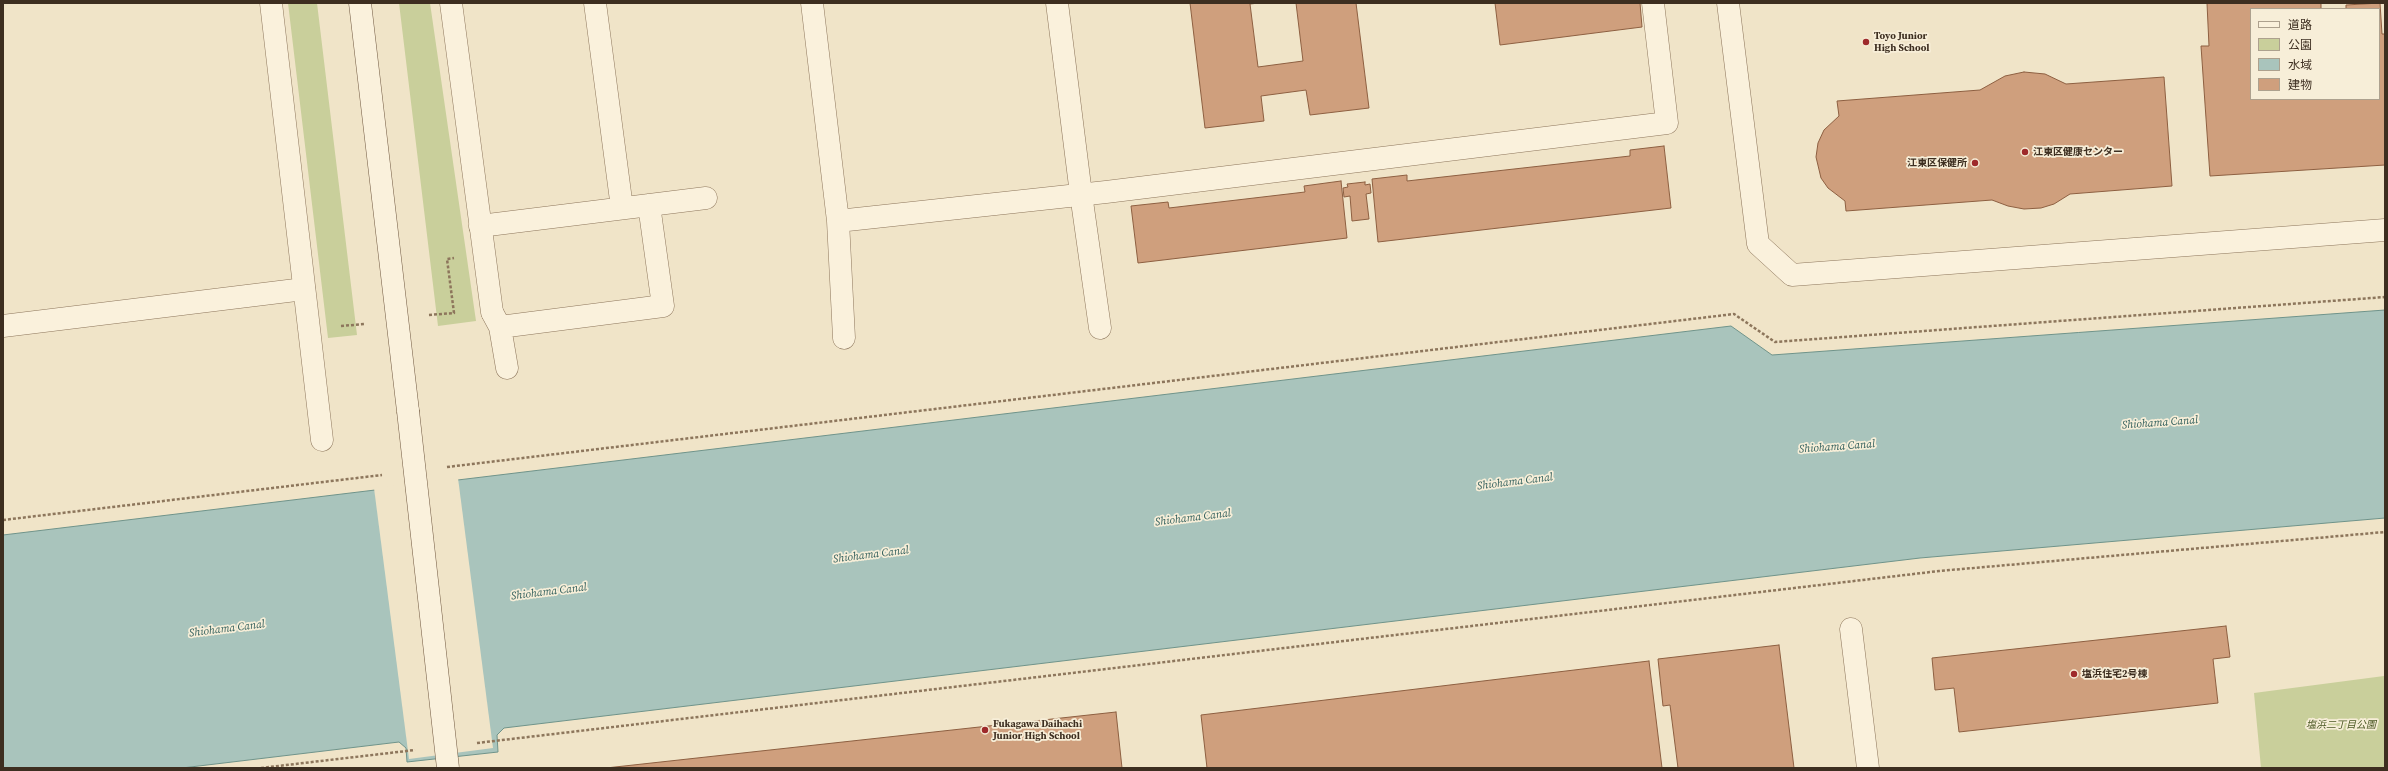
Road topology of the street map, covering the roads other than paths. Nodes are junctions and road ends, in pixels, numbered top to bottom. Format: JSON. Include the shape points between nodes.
{"nodes":[{"id":1,"x":270,"y":3,"type":"edge"},
{"id":2,"x":360,"y":3,"type":"edge"},
{"id":3,"x":451,"y":3,"type":"edge"},
{"id":4,"x":596,"y":3,"type":"edge"},
{"id":5,"x":812,"y":3,"type":"edge"},
{"id":6,"x":1057,"y":3,"type":"edge"},
{"id":7,"x":1653,"y":3,"type":"edge"},
{"id":8,"x":1728,"y":3,"type":"edge"},
{"id":9,"x":1081,"y":194,"type":"junction"},
{"id":10,"x":706,"y":198,"type":"dead end"},
{"id":11,"x":649,"y":205,"type":"junction"},
{"id":12,"x":622,"y":208,"type":"junction"},
{"id":13,"x":838,"y":221,"type":"junction"},
{"id":14,"x":480,"y":226,"type":"junction"},
{"id":15,"x":2385,"y":230,"type":"edge"},
{"id":16,"x":304,"y":290,"type":"junction"},
{"id":17,"x":496,"y":319,"type":"junction"},
{"id":18,"x":3,"y":326,"type":"edge"},
{"id":19,"x":1100,"y":328,"type":"dead end"},
{"id":20,"x":844,"y":338,"type":"dead end"},
{"id":21,"x":507,"y":368,"type":"dead end"},
{"id":22,"x":322,"y":440,"type":"dead end"},
{"id":23,"x":1851,"y":629,"type":"dead end"},
{"id":24,"x":448,"y":768,"type":"edge"},
{"id":25,"x":1868,"y":768,"type":"edge"}],
"edges":[{"from":1,"to":16,"type":"street"},
{"from":2,"to":24,"type":"street","bridge":true},
{"from":3,"to":14,"type":"street"},
{"from":4,"to":12,"type":"street"},
{"from":5,"to":13,"type":"street"},
{"from":6,"to":9,"type":"street"},
{"from":7,"to":9,"type":"street","via":[[1667,123]]},
{"from":8,"to":15,"type":"street","via":[[1758,244],[1792,275]]},
{"from":9,"to":13,"type":"street"},
{"from":9,"to":19,"type":"street"},
{"from":10,"to":11,"type":"street"},
{"from":11,"to":12,"type":"street"},
{"from":11,"to":17,"type":"street","via":[[663,306]]},
{"from":12,"to":14,"type":"street"},
{"from":13,"to":20,"type":"street"},
{"from":14,"to":17,"type":"street"},
{"from":16,"to":18,"type":"street"},
{"from":16,"to":22,"type":"street"},
{"from":17,"to":21,"type":"street"},
{"from":23,"to":25,"type":"street"}]}
